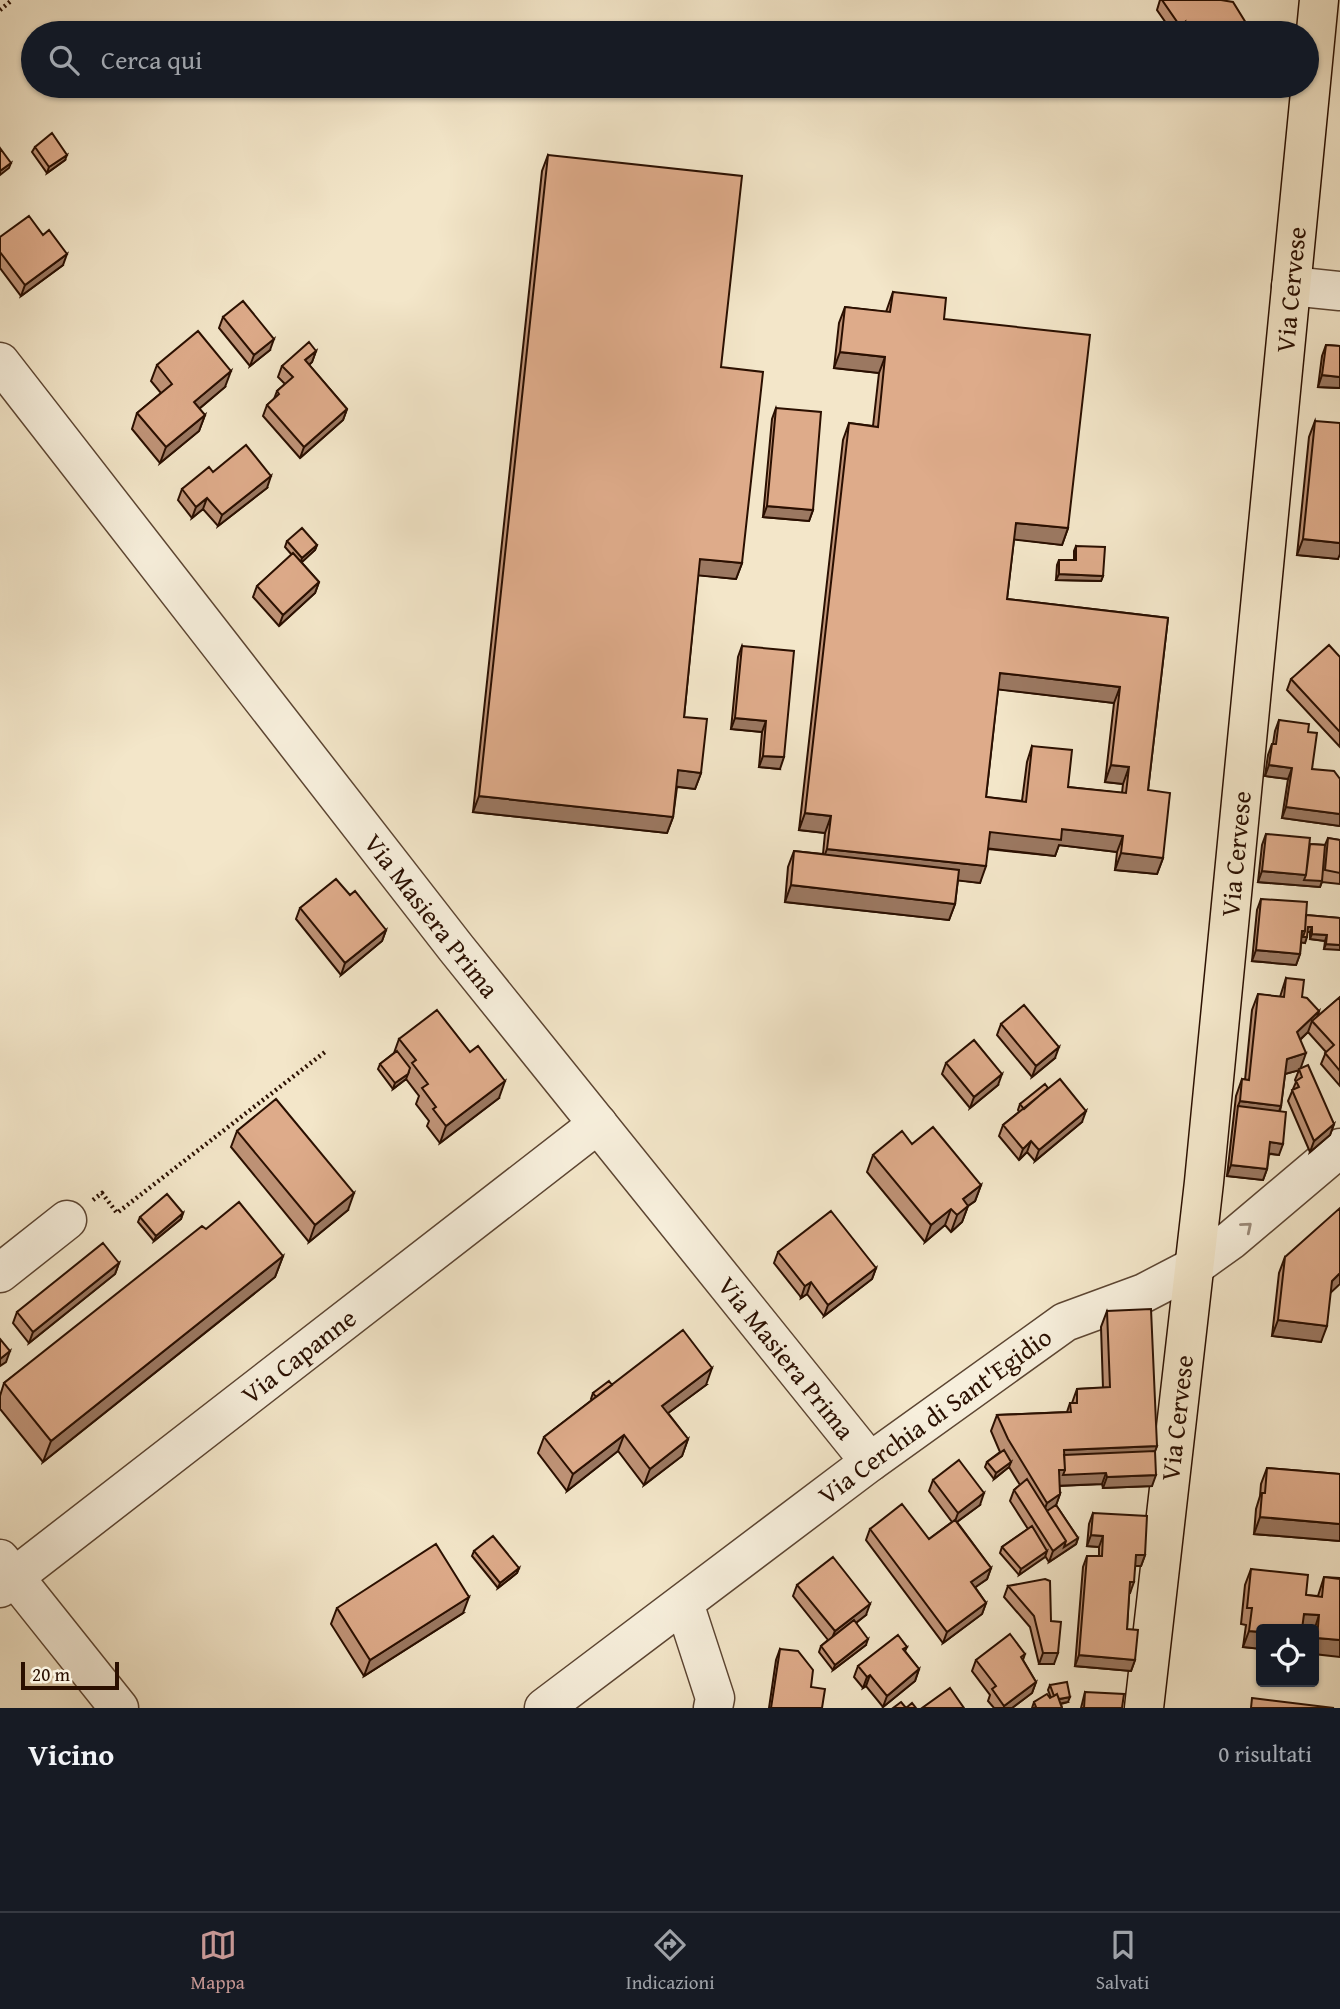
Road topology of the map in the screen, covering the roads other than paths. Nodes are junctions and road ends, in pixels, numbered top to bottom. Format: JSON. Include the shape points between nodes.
{"nodes":[{"id":1,"x":1319,"y":0,"type":"edge"},
{"id":2,"x":1317,"y":21,"type":"edge"},
{"id":3,"x":1310,"y":98,"type":"edge"},
{"id":4,"x":1292,"y":286,"type":"junction"},
{"id":5,"x":1340,"y":291,"type":"edge"},
{"id":6,"x":0,"y":362,"type":"edge"},
{"id":7,"x":598,"y":1124,"type":"junction"},
{"id":8,"x":1340,"y":1148,"type":"edge"},
{"id":9,"x":67,"y":1220,"type":"road end"},
{"id":10,"x":1192,"y":1268,"type":"junction"},
{"id":11,"x":0,"y":1273,"type":"edge"},
{"id":12,"x":870,"y":1462,"type":"junction"},
{"id":13,"x":5,"y":1575,"type":"edge"},
{"id":14,"x":684,"y":1603,"type":"junction"},
{"id":15,"x":118,"y":1708,"type":"edge"},
{"id":16,"x":544,"y":1708,"type":"edge"},
{"id":17,"x":713,"y":1708,"type":"edge"},
{"id":18,"x":1144,"y":1708,"type":"edge"}],
"edges":[{"from":1,"to":2,"type":"main road","name":"Via Cervese"},
{"from":3,"to":4,"type":"main road","name":"Via Cervese"},
{"from":4,"to":5,"type":"street"},
{"from":4,"to":10,"type":"main road","name":"Via Cervese"},
{"from":6,"to":7,"type":"street","name":"Via Masiera Prima"},
{"from":7,"to":12,"type":"street","name":"Via Masiera Prima"},
{"from":7,"to":13,"type":"street","name":"Via Capanne"},
{"from":10,"to":8,"type":"street","name":"Via Cerchia di Sant'Egidio","one_way":true},
{"from":9,"to":11,"type":"street"},
{"from":10,"to":12,"type":"street","name":"Via Cerchia di Sant'Egidio","via":[[1144,1293],[1065,1322]]},
{"from":10,"to":18,"type":"main road","name":"Via Cervese"},
{"from":12,"to":14,"type":"street","name":"Via Cerchia di Sant'Egidio"},
{"from":13,"to":15,"type":"street"},
{"from":14,"to":16,"type":"street","name":"Via Cerchia di Sant'Egidio"},
{"from":14,"to":17,"type":"street","via":[[715,1698]]}]}
